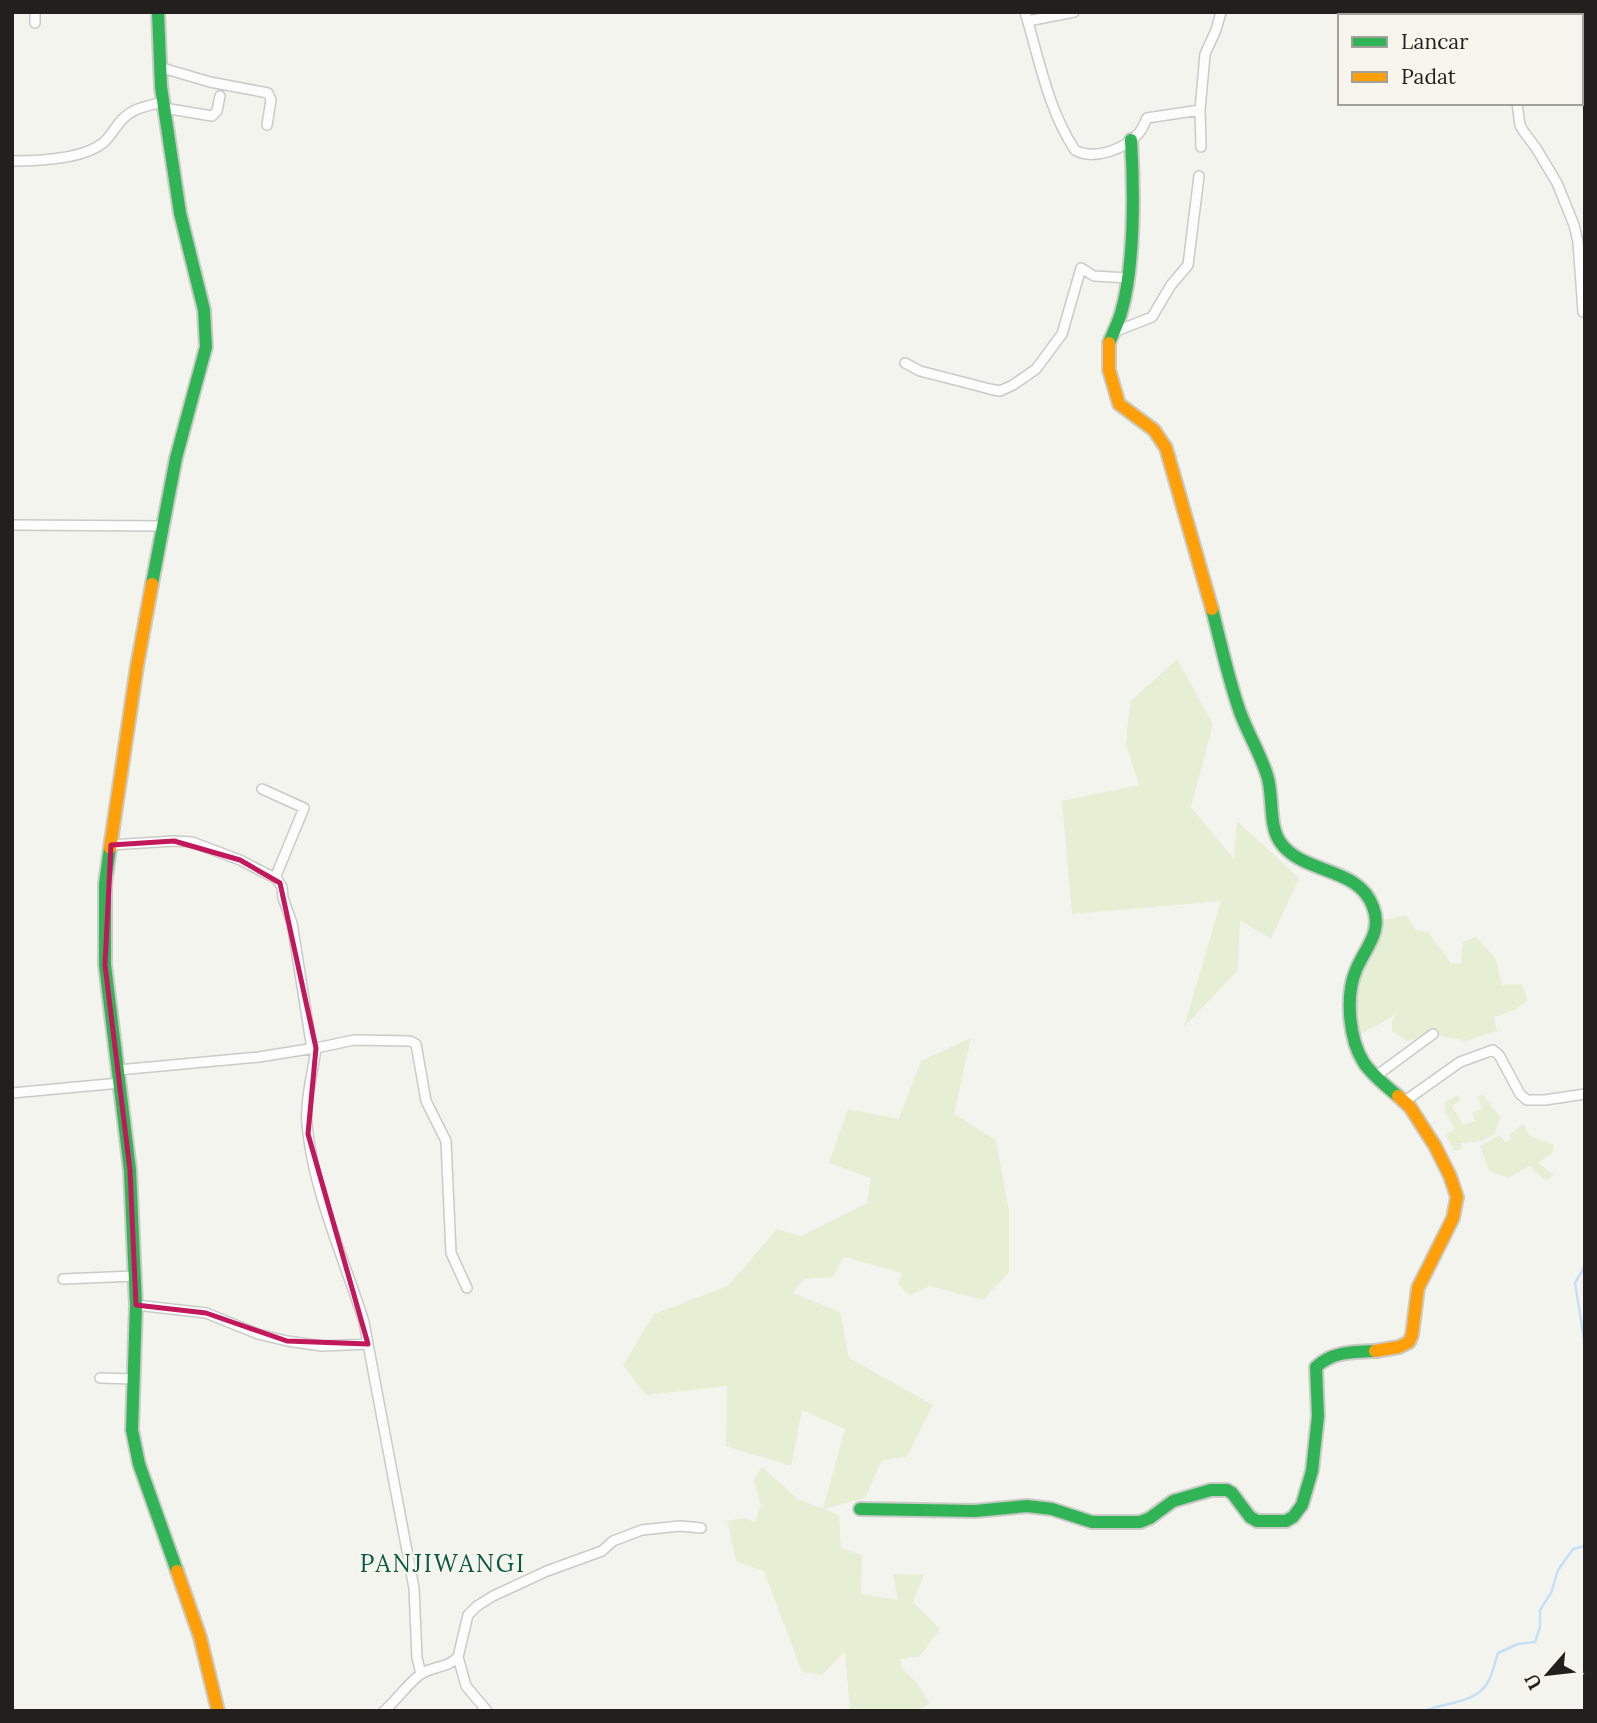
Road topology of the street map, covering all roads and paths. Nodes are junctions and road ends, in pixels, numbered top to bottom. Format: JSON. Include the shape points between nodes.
{"nodes":[{"id":1,"x":35,"y":12,"type":"edge"},
{"id":2,"x":159,"y":12,"type":"edge"},
{"id":3,"x":1074,"y":12,"type":"edge"},
{"id":4,"x":1221,"y":12,"type":"edge"},
{"id":5,"x":1026,"y":17,"type":"edge"},
{"id":6,"x":35,"y":23,"type":"dead end"},
{"id":7,"x":159,"y":67,"type":"junction"},
{"id":8,"x":220,"y":96,"type":"dead end"},
{"id":9,"x":164,"y":105,"type":"junction"},
{"id":10,"x":1517,"y":105,"type":"edge"},
{"id":11,"x":1200,"y":110,"type":"junction"},
{"id":12,"x":267,"y":125,"type":"dead end"},
{"id":13,"x":1131,"y":140,"type":"junction"},
{"id":14,"x":1200,"y":147,"type":"dead end"},
{"id":15,"x":12,"y":161,"type":"edge"},
{"id":16,"x":1199,"y":176,"type":"dead end"},
{"id":17,"x":1128,"y":278,"type":"junction"},
{"id":18,"x":1583,"y":312,"type":"dead end"},
{"id":19,"x":1114,"y":331,"type":"junction"},
{"id":20,"x":905,"y":363,"type":"dead end"},
{"id":21,"x":12,"y":525,"type":"edge"},
{"id":22,"x":165,"y":526,"type":"junction"},
{"id":23,"x":262,"y":789,"type":"dead end"},
{"id":24,"x":111,"y":845,"type":"junction"},
{"id":25,"x":275,"y":878,"type":"junction"},
{"id":26,"x":1433,"y":1034,"type":"dead end"},
{"id":27,"x":314,"y":1048,"type":"junction"},
{"id":28,"x":119,"y":1076,"type":"junction"},
{"id":29,"x":1376,"y":1076,"type":"junction"},
{"id":30,"x":12,"y":1093,"type":"edge"},
{"id":31,"x":1585,"y":1094,"type":"edge"},
{"id":32,"x":1405,"y":1101,"type":"junction"},
{"id":33,"x":135,"y":1276,"type":"junction"},
{"id":34,"x":63,"y":1279,"type":"dead end"},
{"id":35,"x":467,"y":1288,"type":"dead end"},
{"id":36,"x":136,"y":1305,"type":"junction"},
{"id":37,"x":368,"y":1344,"type":"junction"},
{"id":38,"x":100,"y":1378,"type":"dead end"},
{"id":39,"x":134,"y":1379,"type":"junction"},
{"id":40,"x":860,"y":1508,"type":"dead end"},
{"id":41,"x":701,"y":1528,"type":"dead end"},
{"id":42,"x":458,"y":1657,"type":"junction"},
{"id":43,"x":421,"y":1674,"type":"junction"},
{"id":44,"x":218,"y":1711,"type":"edge"},
{"id":45,"x":384,"y":1711,"type":"edge"},
{"id":46,"x":486,"y":1711,"type":"edge"}],
"edges":[{"from":1,"to":6,"type":"street"},
{"from":2,"to":7,"type":"street"},
{"from":3,"to":5,"type":"street"},
{"from":4,"to":11,"type":"street","via":[[1205,54]]},
{"from":5,"to":13,"type":"street","via":[[1056,113],[1074,150],[1108,152]]},
{"from":7,"to":9,"type":"street"},
{"from":7,"to":12,"type":"street","via":[[266,92],[271,100]]},
{"from":8,"to":9,"type":"street","via":[[212,116]]},
{"from":9,"to":15,"type":"street","via":[[139,107],[129,113],[93,149]]},
{"from":9,"to":22,"type":"street","via":[[180,213],[207,326]]},
{"from":10,"to":18,"type":"street","via":[[1520,125],[1557,183],[1574,225]]},
{"from":11,"to":13,"type":"street","via":[[1147,118]]},
{"from":11,"to":14,"type":"street"},
{"from":13,"to":17,"type":"street"},
{"from":16,"to":19,"type":"street","via":[[1188,265],[1152,317]]},
{"from":17,"to":19,"type":"street"},
{"from":17,"to":20,"type":"street","via":[[1094,276],[1081,268],[1062,334],[1036,369],[1000,391]]},
{"from":19,"to":29,"type":"street","via":[[1107,353],[1115,399],[1154,429],[1166,448],[1240,710],[1270,786],[1275,831],[1296,856],[1352,881],[1374,906],[1375,937],[1353,974],[1351,1000],[1358,1050]]},
{"from":21,"to":22,"type":"street"},
{"from":22,"to":24,"type":"street","via":[[136,666]]},
{"from":23,"to":25,"type":"street","via":[[304,808]]},
{"from":24,"to":25,"type":"street","via":[[192,842]]},
{"from":24,"to":28,"type":"street","via":[[105,888],[105,960]]},
{"from":25,"to":27,"type":"street","via":[[292,923]]},
{"from":26,"to":29,"type":"street"},
{"from":27,"to":28,"type":"street"},
{"from":27,"to":35,"type":"street","via":[[362,1040],[416,1044],[426,1101],[446,1141],[451,1253]]},
{"from":27,"to":37,"type":"street","via":[[307,1102],[309,1134],[320,1188]]},
{"from":28,"to":30,"type":"street"},
{"from":28,"to":33,"type":"street"},
{"from":29,"to":32,"type":"street"},
{"from":31,"to":32,"type":"street","via":[[1527,1100],[1493,1051],[1454,1065]]},
{"from":32,"to":40,"type":"street","via":[[1452,1177],[1455,1209],[1418,1290],[1409,1342],[1390,1350],[1327,1357],[1316,1367],[1315,1448],[1302,1505],[1293,1517],[1257,1521],[1227,1490],[1173,1501],[1140,1522],[1092,1522],[1027,1506],[975,1511]]},
{"from":33,"to":34,"type":"street"},
{"from":33,"to":36,"type":"street"},
{"from":36,"to":37,"type":"street","via":[[206,1312],[287,1341],[323,1346]]},
{"from":36,"to":39,"type":"street"},
{"from":37,"to":43,"type":"street","via":[[414,1588]]},
{"from":38,"to":39,"type":"street"},
{"from":39,"to":44,"type":"street","via":[[132,1426],[137,1460],[200,1637]]},
{"from":41,"to":42,"type":"street","via":[[642,1530],[487,1599],[468,1615]]},
{"from":42,"to":43,"type":"street"},
{"from":42,"to":46,"type":"street","via":[[466,1686]]},
{"from":43,"to":45,"type":"street"}]}
